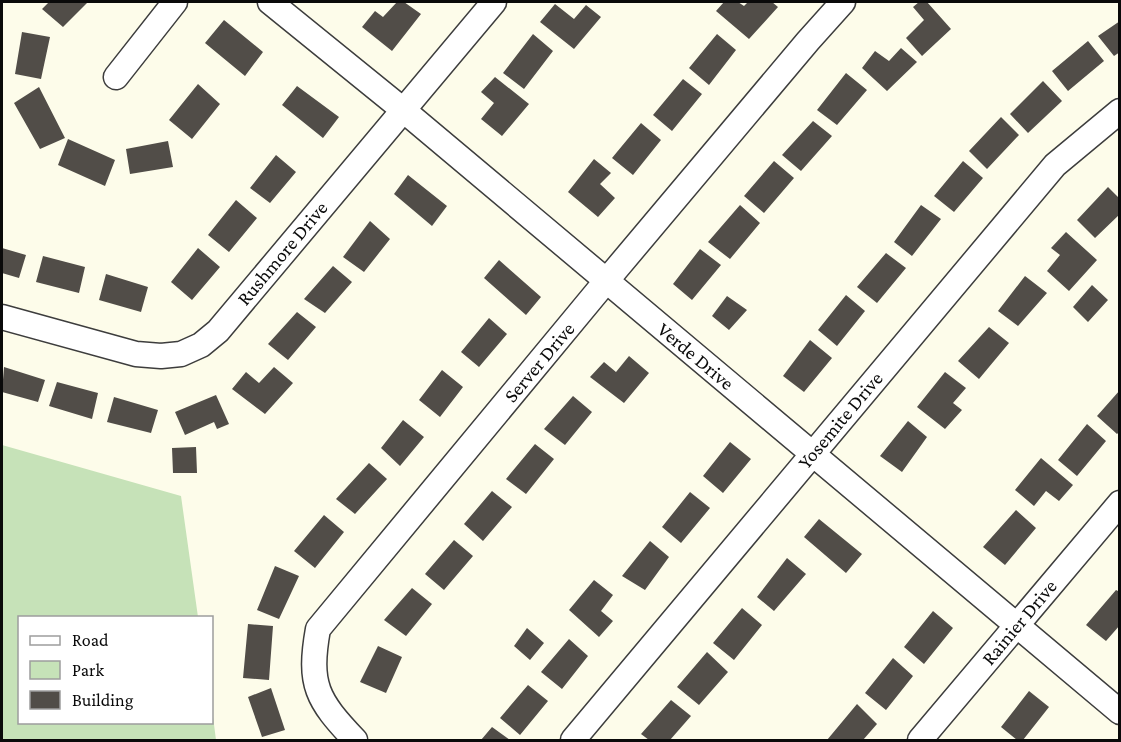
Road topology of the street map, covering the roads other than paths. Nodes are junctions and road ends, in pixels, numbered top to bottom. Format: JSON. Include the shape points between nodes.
{"nodes":[{"id":1,"x":175,"y":2,"type":"edge"},
{"id":2,"x":270,"y":2,"type":"edge"},
{"id":3,"x":494,"y":2,"type":"edge"},
{"id":4,"x":843,"y":2,"type":"edge"},
{"id":5,"x":116,"y":77,"type":"dead end"},
{"id":6,"x":402,"y":109,"type":"junction"},
{"id":7,"x":1119,"y":111,"type":"edge"},
{"id":8,"x":607,"y":280,"type":"junction"},
{"id":9,"x":2,"y":317,"type":"edge"},
{"id":10,"x":812,"y":454,"type":"junction"},
{"id":11,"x":1119,"y":504,"type":"edge"},
{"id":12,"x":1016,"y":627,"type":"junction"},
{"id":13,"x":1119,"y":712,"type":"edge"},
{"id":14,"x":355,"y":741,"type":"edge"},
{"id":15,"x":573,"y":741,"type":"edge"},
{"id":16,"x":920,"y":741,"type":"edge"}],
"edges":[{"from":1,"to":5,"type":"street"},
{"from":2,"to":6,"type":"street","name":"Verde Drive"},
{"from":3,"to":6,"type":"street","name":"Rushmore Drive"},
{"from":4,"to":8,"type":"street","name":"Server Drive"},
{"from":6,"to":8,"type":"street","name":"Verde Drive"},
{"from":6,"to":9,"type":"street","name":"Rushmore Drive","via":[[218,330],[201,345],[181,354],[136,354]]},
{"from":7,"to":10,"type":"street","name":"Yosemite Drive","via":[[1055,165]]},
{"from":8,"to":10,"type":"street","name":"Verde Drive"},
{"from":8,"to":14,"type":"street","name":"Server Drive","via":[[318,629],[313,655],[320,698]]},
{"from":10,"to":12,"type":"street","name":"Verde Drive"},
{"from":10,"to":15,"type":"street","name":"Yosemite Drive"},
{"from":11,"to":12,"type":"street","name":"Rainier Drive"},
{"from":12,"to":13,"type":"street","name":"Verde Drive"},
{"from":12,"to":16,"type":"street","name":"Rainier Drive"}]}
